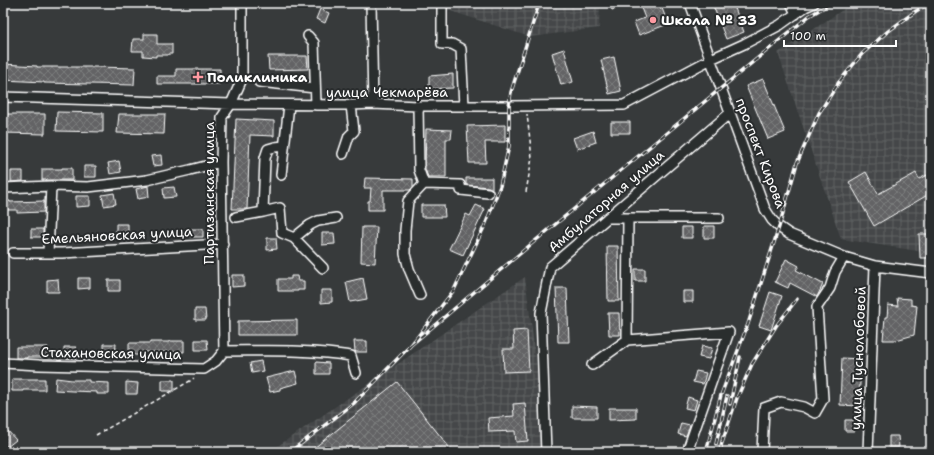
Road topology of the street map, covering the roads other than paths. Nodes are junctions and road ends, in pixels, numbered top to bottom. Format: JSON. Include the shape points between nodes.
{"nodes":[{"id":1,"x":242,"y":3,"type":"edge"},
{"id":2,"x":371,"y":3,"type":"edge"},
{"id":3,"x":442,"y":3,"type":"edge"},
{"id":4,"x":690,"y":3,"type":"edge"},
{"id":5,"x":791,"y":3,"type":"edge"},
{"id":6,"x":814,"y":3,"type":"edge"},
{"id":7,"x":796,"y":14,"type":"junction"},
{"id":8,"x":308,"y":36,"type":"dead end"},
{"id":9,"x":711,"y":59,"type":"junction"},
{"id":10,"x":259,"y":82,"type":"dead end"},
{"id":11,"x":315,"y":88,"type":"junction"},
{"id":12,"x":3,"y":97,"type":"edge"},
{"id":13,"x":231,"y":104,"type":"junction"},
{"id":14,"x":373,"y":104,"type":"junction"},
{"id":15,"x":289,"y":105,"type":"junction"},
{"id":16,"x":316,"y":105,"type":"junction"},
{"id":17,"x":351,"y":105,"type":"junction"},
{"id":18,"x":418,"y":106,"type":"junction"},
{"id":19,"x":464,"y":106,"type":"junction"},
{"id":20,"x":730,"y":112,"type":"junction"},
{"id":21,"x":284,"y":146,"type":"junction"},
{"id":22,"x":343,"y":154,"type":"dead end"},
{"id":23,"x":221,"y":162,"type":"junction"},
{"id":24,"x":281,"y":175,"type":"dead end"},
{"id":25,"x":424,"y":184,"type":"junction"},
{"id":26,"x":51,"y":186,"type":"junction"},
{"id":27,"x":3,"y":188,"type":"edge"},
{"id":28,"x":488,"y":193,"type":"dead end"},
{"id":29,"x":264,"y":212,"type":"junction"},
{"id":30,"x":236,"y":217,"type":"dead end"},
{"id":31,"x":336,"y":218,"type":"dead end"},
{"id":32,"x":607,"y":218,"type":"junction"},
{"id":33,"x":628,"y":218,"type":"junction"},
{"id":34,"x":719,"y":218,"type":"dead end"},
{"id":35,"x":294,"y":238,"type":"junction"},
{"id":36,"x":223,"y":244,"type":"junction"},
{"id":37,"x":48,"y":253,"type":"junction"},
{"id":38,"x":13,"y":254,"type":"dead end"},
{"id":39,"x":844,"y":257,"type":"junction"},
{"id":40,"x":875,"y":266,"type":"junction"},
{"id":41,"x":323,"y":268,"type":"dead end"},
{"id":42,"x":931,"y":273,"type":"edge"},
{"id":43,"x":420,"y":295,"type":"dead end"},
{"id":44,"x":627,"y":340,"type":"junction"},
{"id":45,"x":224,"y":351,"type":"junction"},
{"id":46,"x":3,"y":363,"type":"edge"},
{"id":47,"x":592,"y":365,"type":"dead end"},
{"id":48,"x":356,"y":373,"type":"dead end"},
{"id":49,"x":689,"y":446,"type":"dead end"},
{"id":50,"x":546,"y":452,"type":"edge"},
{"id":51,"x":762,"y":452,"type":"edge"},
{"id":52,"x":868,"y":452,"type":"edge"}],
"edges":[{"from":1,"to":13,"type":"street","name":"Партизанская улица","via":[[242,79]]},
{"from":2,"to":14,"type":"street"},
{"from":3,"to":19,"type":"street","via":[[442,44],[452,44],[461,49]]},
{"from":4,"to":9,"type":"street","name":"проспект Кирова"},
{"from":5,"to":7,"type":"street"},
{"from":6,"to":7,"type":"street","name":"улица Чекмарёва"},
{"from":7,"to":9,"type":"street","name":"улица Чекмарёва","via":[[744,44]]},
{"from":8,"to":11,"type":"street","via":[[314,43]]},
{"from":9,"to":19,"type":"street","name":"улица Чекмарёва","via":[[624,105]]},
{"from":9,"to":20,"type":"street","name":"проспект Кирова"},
{"from":10,"to":11,"type":"street"},
{"from":11,"to":16,"type":"street"},
{"from":12,"to":13,"type":"street","name":"улица Чекмарёва"},
{"from":13,"to":15,"type":"street","name":"улица Чекмарёва"},
{"from":13,"to":23,"type":"street","name":"Партизанская улица","via":[[222,117]]},
{"from":14,"to":17,"type":"street","name":"улица Чекмарёва"},
{"from":14,"to":18,"type":"street","name":"улица Чекмарёва"},
{"from":15,"to":16,"type":"street","name":"улица Чекмарёва"},
{"from":15,"to":21,"type":"street"},
{"from":16,"to":17,"type":"street","name":"улица Чекмарёва"},
{"from":17,"to":22,"type":"street","via":[[354,131],[349,136]]},
{"from":18,"to":19,"type":"street","name":"улица Чекмарёва"},
{"from":18,"to":25,"type":"street","via":[[419,170]]},
{"from":20,"to":32,"type":"street","name":"Амбулаторная улица"},
{"from":20,"to":39,"type":"street","name":"проспект Кирова","via":[[765,209],[772,220],[790,234]]},
{"from":21,"to":24,"type":"street"},
{"from":21,"to":29,"type":"street","via":[[268,149],[265,158]]},
{"from":23,"to":26,"type":"street","via":[[147,180],[88,187]]},
{"from":23,"to":36,"type":"street","name":"Партизанская улица"},
{"from":25,"to":28,"type":"street","via":[[460,185],[461,190]]},
{"from":25,"to":43,"type":"street","via":[[408,201],[405,230],[408,269]]},
{"from":26,"to":27,"type":"street"},
{"from":26,"to":37,"type":"street"},
{"from":29,"to":30,"type":"street"},
{"from":29,"to":35,"type":"street","via":[[280,208],[282,233]]},
{"from":31,"to":35,"type":"street","via":[[318,220]]},
{"from":32,"to":33,"type":"street"},
{"from":32,"to":50,"type":"street","name":"Амбулаторная улица","via":[[550,267],[541,313]]},
{"from":33,"to":34,"type":"street"},
{"from":33,"to":44,"type":"street"},
{"from":35,"to":41,"type":"street"},
{"from":36,"to":37,"type":"street","name":"Емельяновская улица"},
{"from":36,"to":45,"type":"street","name":"Партизанская улица"},
{"from":37,"to":38,"type":"street","name":"Емельяновская улица"},
{"from":39,"to":40,"type":"street","name":"проспект Кирова"},
{"from":39,"to":51,"type":"street","via":[[835,272],[830,288],[817,306],[823,399],[815,413],[804,407],[781,402],[764,408]]},
{"from":40,"to":42,"type":"street","name":"проспект Кирова"},
{"from":40,"to":52,"type":"street","name":"улица Туснолобовой"},
{"from":44,"to":47,"type":"street"},
{"from":44,"to":49,"type":"street","via":[[728,332]]},
{"from":45,"to":46,"type":"street","name":"Стахановская улица","via":[[216,361],[204,368]]},
{"from":45,"to":48,"type":"street","via":[[287,351],[351,356]]}]}
